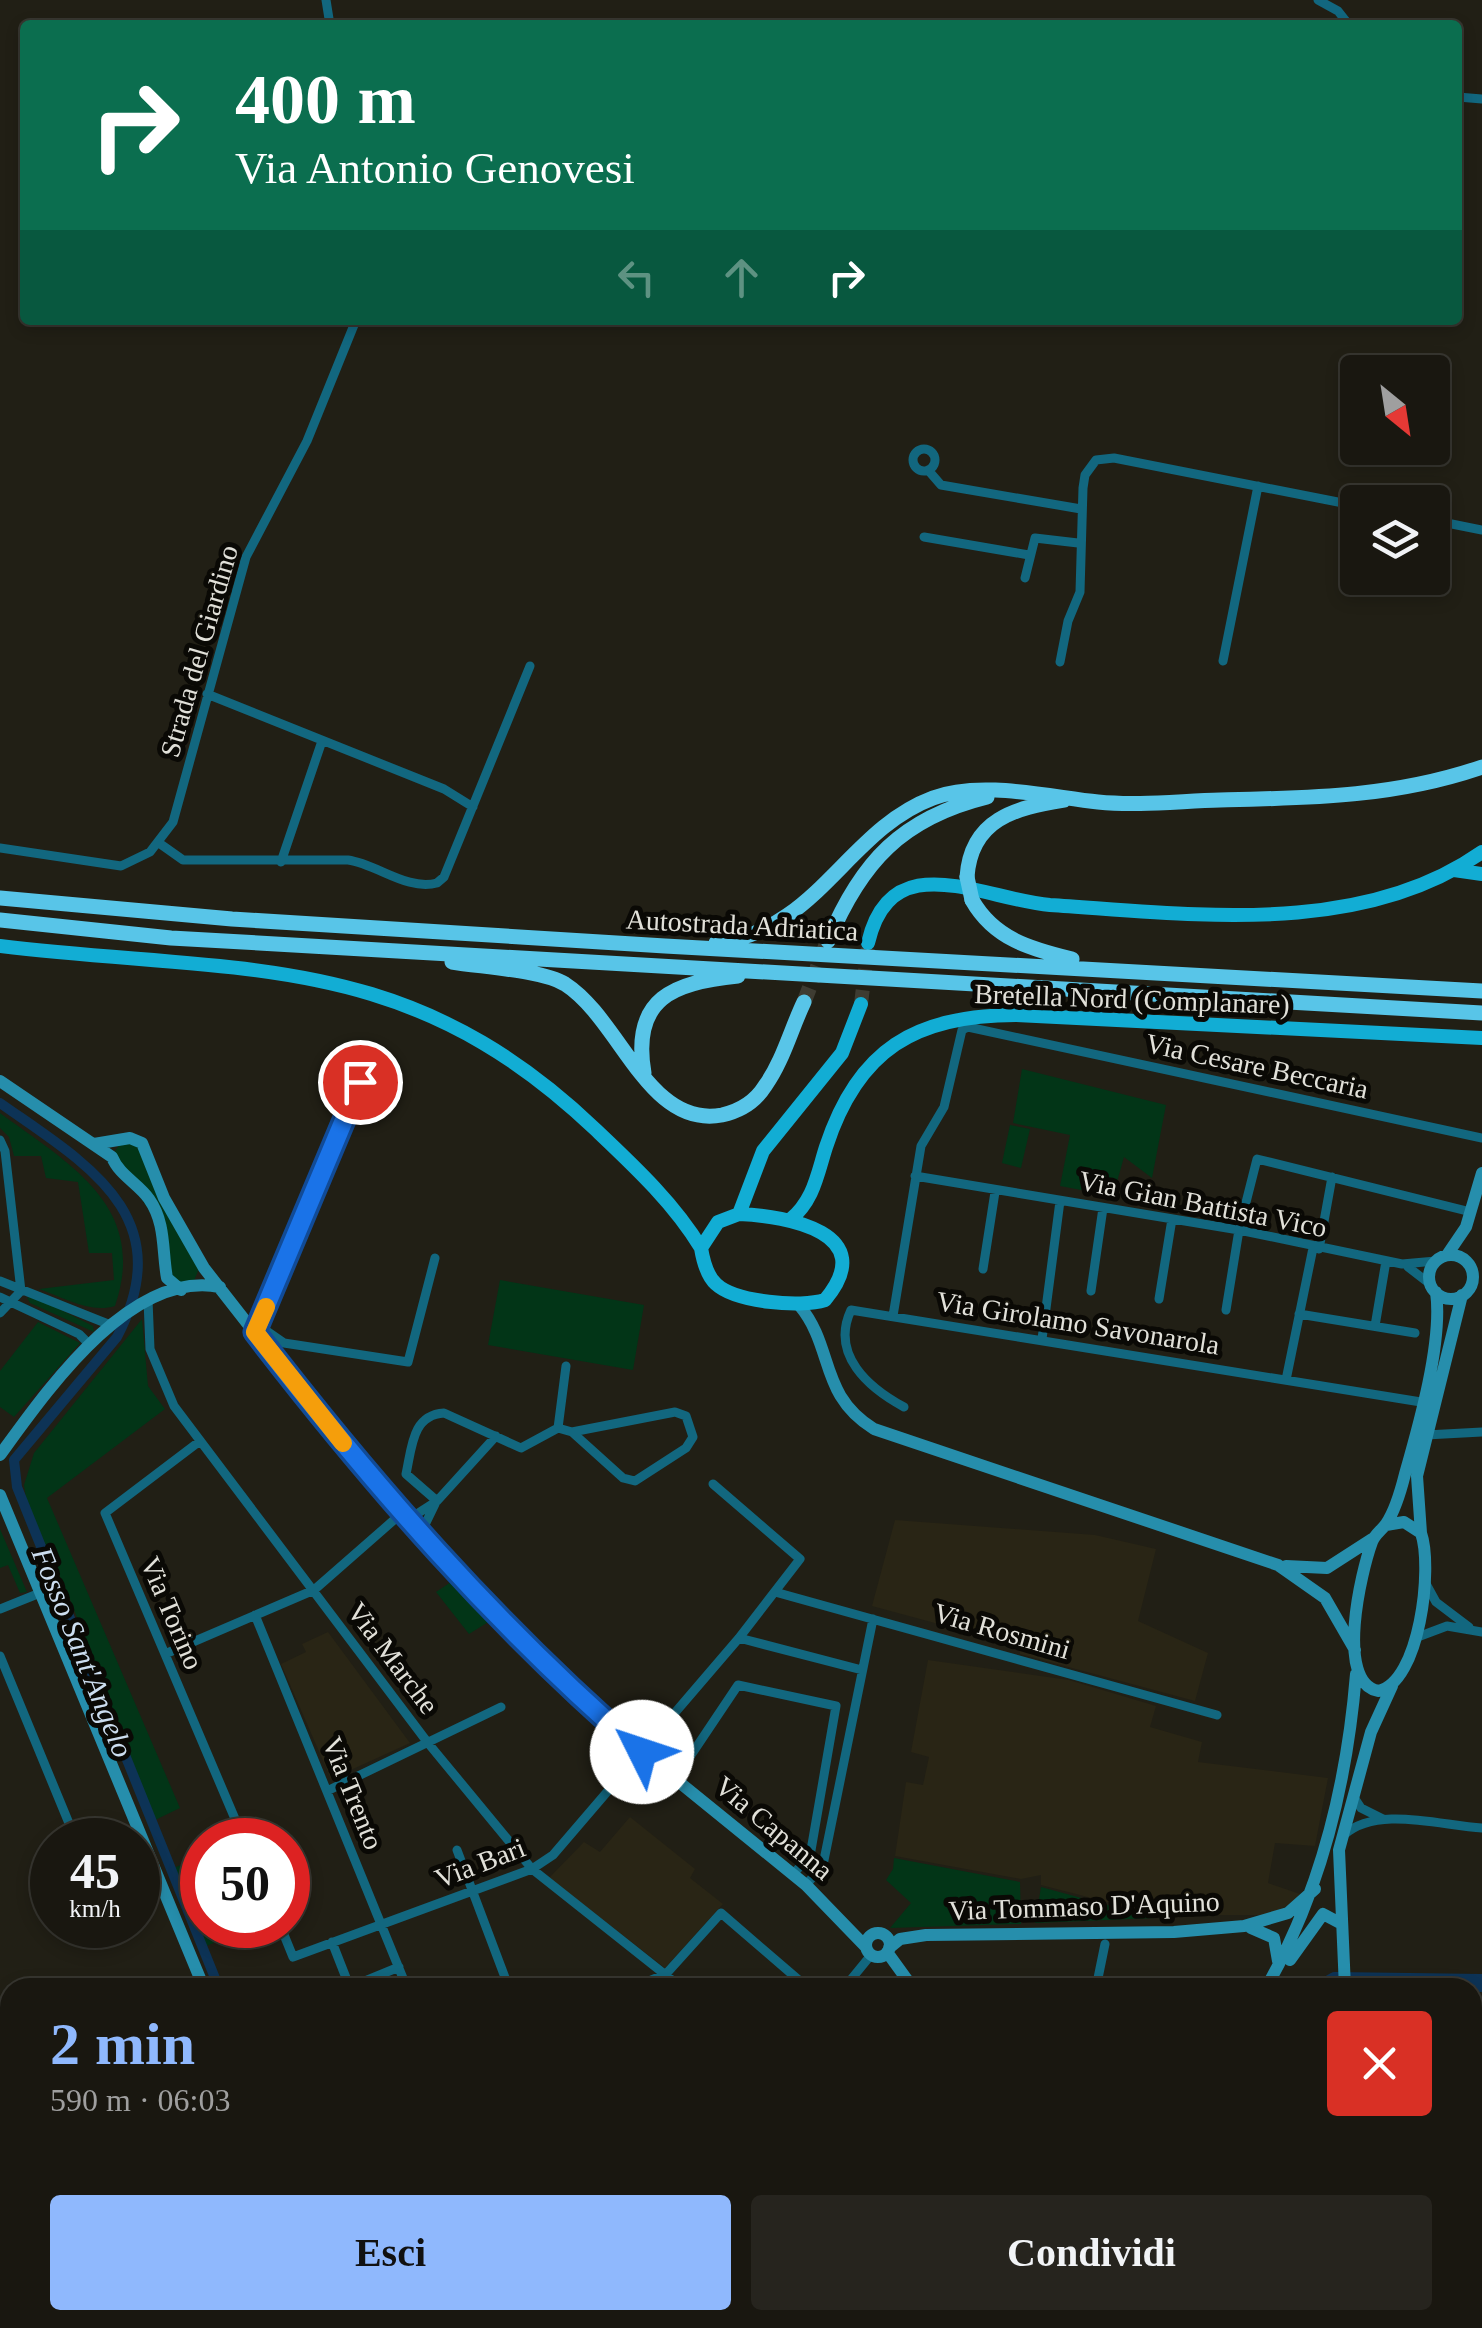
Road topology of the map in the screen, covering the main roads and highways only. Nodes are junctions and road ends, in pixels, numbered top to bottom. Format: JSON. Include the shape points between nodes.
{"nodes":[{"id":1,"x":1482,"y":766,"type":"edge"},
{"id":2,"x":1482,"y":780,"type":"edge"},
{"id":3,"x":1438,"y":782,"type":"junction"},
{"id":4,"x":1006,"y":794,"type":"junction"},
{"id":5,"x":1077,"y":798,"type":"junction"},
{"id":6,"x":1482,"y":852,"type":"edge"},
{"id":7,"x":1453,"y":870,"type":"junction"},
{"id":8,"x":1482,"y":874,"type":"edge"},
{"id":9,"x":0,"y":898,"type":"edge"},
{"id":10,"x":0,"y":920,"type":"edge"},
{"id":11,"x":828,"y":941,"type":"tunnel mouth"},
{"id":12,"x":868,"y":944,"type":"tunnel mouth"},
{"id":13,"x":0,"y":946,"type":"edge"},
{"id":14,"x":666,"y":946,"type":"junction"},
{"id":15,"x":389,"y":951,"type":"junction"},
{"id":16,"x":1100,"y":967,"type":"junction"},
{"id":17,"x":796,"y":971,"type":"junction"},
{"id":18,"x":1476,"y":990,"type":"edge"},
{"id":19,"x":804,"y":1002,"type":"tunnel mouth"},
{"id":20,"x":861,"y":1004,"type":"tunnel mouth"},
{"id":21,"x":1475,"y":1013,"type":"edge"},
{"id":22,"x":1482,"y":1038,"type":"edge"},
{"id":23,"x":645,"y":1077,"type":"junction"},
{"id":24,"x":0,"y":1081,"type":"edge"},
{"id":25,"x":114,"y":1150,"type":"junction"},
{"id":26,"x":1482,"y":1173,"type":"edge"},
{"id":27,"x":752,"y":1185,"type":"junction"},
{"id":28,"x":815,"y":1188,"type":"junction"},
{"id":29,"x":740,"y":1214,"type":"junction"},
{"id":30,"x":764,"y":1214,"type":"junction"},
{"id":31,"x":680,"y":1216,"type":"junction"},
{"id":32,"x":790,"y":1220,"type":"junction"},
{"id":33,"x":718,"y":1222,"type":"junction"},
{"id":34,"x":1466,"y":1226,"type":"junction"},
{"id":35,"x":822,"y":1230,"type":"junction"},
{"id":36,"x":701,"y":1248,"type":"junction"},
{"id":37,"x":1441,"y":1258,"type":"junction"},
{"id":38,"x":1467,"y":1262,"type":"junction"},
{"id":39,"x":204,"y":1268,"type":"junction"},
{"id":40,"x":167,"y":1278,"type":"junction"},
{"id":41,"x":196,"y":1286,"type":"junction"},
{"id":42,"x":220,"y":1288,"type":"junction"},
{"id":43,"x":1433,"y":1288,"type":"junction"},
{"id":44,"x":181,"y":1290,"type":"junction"},
{"id":45,"x":1462,"y":1295,"type":"junction"},
{"id":46,"x":153,"y":1298,"type":"junction"},
{"id":47,"x":825,"y":1300,"type":"junction"},
{"id":48,"x":799,"y":1305,"type":"junction"},
{"id":49,"x":816,"y":1334,"type":"junction"},
{"id":50,"x":0,"y":1455,"type":"edge"},
{"id":51,"x":0,"y":1495,"type":"edge"},
{"id":52,"x":1386,"y":1525,"type":"junction"},
{"id":53,"x":1422,"y":1533,"type":"junction"},
{"id":54,"x":1374,"y":1538,"type":"junction"},
{"id":55,"x":1278,"y":1565,"type":"junction"},
{"id":56,"x":1355,"y":1650,"type":"junction"},
{"id":57,"x":1356,"y":1672,"type":"junction"},
{"id":58,"x":1392,"y":1686,"type":"junction"},
{"id":59,"x":1315,"y":1890,"type":"junction"},
{"id":60,"x":1244,"y":1926,"type":"junction"},
{"id":61,"x":1340,"y":1927,"type":"junction"},
{"id":62,"x":926,"y":1935,"type":"junction"},
{"id":63,"x":873,"y":1943,"type":"junction"},
{"id":64,"x":888,"y":1950,"type":"junction"},
{"id":65,"x":1278,"y":1968,"type":"junction"},
{"id":66,"x":200,"y":1978,"type":"edge"},
{"id":67,"x":906,"y":1978,"type":"edge"},
{"id":68,"x":1273,"y":1978,"type":"edge"},
{"id":69,"x":1275,"y":1978,"type":"edge"},
{"id":70,"x":1344,"y":1978,"type":"edge"}],
"edges":[{"from":1,"to":3,"type":"highway"},
{"from":2,"to":3,"type":"highway"},
{"from":3,"to":5,"type":"highway","via":[[1363,796],[1124,803]]},
{"from":4,"to":5,"type":"highway"},
{"from":4,"to":11,"type":"highway","via":[[941,812],[901,835],[859,879]]},
{"from":4,"to":14,"type":"highway","via":[[958,791],[925,802],[887,824],[821,891],[780,920],[741,938]]},
{"from":5,"to":16,"type":"highway","bridge":true,"via":[[1000,816],[978,840],[967,877],[981,917],[1020,944]]},
{"from":6,"to":7,"type":"main road"},
{"from":7,"to":8,"type":"main road"},
{"from":7,"to":12,"type":"main road","via":[[1374,902],[1296,914],[1050,905],[928,883],[884,905]]},
{"from":9,"to":14,"type":"highway","name":"Autostrada Adriatica"},
{"from":10,"to":15,"type":"highway","name":"Autostrada Adriatica"},
{"from":13,"to":31,"type":"main road","via":[[314,977],[422,1010],[475,1036],[560,1096]]},
{"from":14,"to":16,"type":"highway","name":"Autostrada Adriatica"},
{"from":15,"to":17,"type":"highway","name":"Autostrada Adriatica"},
{"from":15,"to":23,"type":"highway","via":[[560,981],[597,1010]]},
{"from":16,"to":18,"type":"highway","name":"Autostrada Adriatica"},
{"from":17,"to":21,"type":"highway","name":"Autostrada Adriatica"},
{"from":17,"to":23,"type":"highway","via":[[697,980],[666,993],[644,1028]]},
{"from":19,"to":23,"type":"highway","via":[[770,1080],[743,1108],[701,1117],[677,1110]]},
{"from":20,"to":27,"type":"main road","via":[[842,1053],[763,1150]]},
{"from":22,"to":28,"type":"main road","name":"Bretella Nord (Complanare)","via":[[1016,1015],[946,1020],[885,1049],[861,1073],[840,1110]]},
{"from":24,"to":25,"type":"main road","via":[[94,1144]]},
{"from":25,"to":39,"type":"main road","name":"Via Capanna","via":[[130,1138],[142,1144]]},
{"from":25,"to":40,"type":"main road","via":[[153,1204]]},
{"from":26,"to":34,"type":"main road"},
{"from":27,"to":29,"type":"main road"},
{"from":27,"to":30,"type":"main road"},
{"from":28,"to":32,"type":"main road","name":"Bretella Nord (Complanare)"},
{"from":28,"to":35,"type":"main road","name":"Bretella Nord (Complanare)"},
{"from":29,"to":30,"type":"main road"},
{"from":29,"to":33,"type":"main road"},
{"from":30,"to":32,"type":"main road"},
{"from":31,"to":33,"type":"main road"},
{"from":31,"to":36,"type":"main road"},
{"from":32,"to":35,"type":"main road"},
{"from":33,"to":36,"type":"main road"},
{"from":34,"to":37,"type":"main road"},
{"from":34,"to":38,"type":"main road"},
{"from":35,"to":47,"type":"main road","via":[[833,1240],[842,1272]]},
{"from":36,"to":48,"type":"main road","via":[[714,1282],[730,1294]]},
{"from":37,"to":38,"type":"main road"},
{"from":37,"to":43,"type":"main road"},
{"from":38,"to":45,"type":"main road","via":[[1472,1282]]},
{"from":39,"to":41,"type":"main road"},
{"from":39,"to":42,"type":"main road","name":"Via Capanna"},
{"from":40,"to":44,"type":"main road"},
{"from":40,"to":46,"type":"main road"},
{"from":41,"to":42,"type":"main road"},
{"from":41,"to":44,"type":"main road"},
{"from":42,"to":63,"type":"main road","name":"Via Capanna","via":[[406,1516],[534,1654]]},
{"from":43,"to":45,"type":"main road","via":[[1448,1298]]},
{"from":43,"to":52,"type":"main road","via":[[1436,1324],[1421,1402],[1406,1473]]},
{"from":44,"to":46,"type":"main road"},
{"from":45,"to":53,"type":"main road","via":[[1416,1486]]},
{"from":46,"to":50,"type":"main road","via":[[108,1324]]},
{"from":47,"to":48,"type":"main road"},
{"from":47,"to":49,"type":"main road"},
{"from":48,"to":49,"type":"main road"},
{"from":49,"to":55,"type":"main road","via":[[841,1402],[874,1430]]},
{"from":51,"to":66,"type":"main road"},
{"from":52,"to":53,"type":"main road","via":[[1404,1522]]},
{"from":52,"to":54,"type":"main road"},
{"from":53,"to":58,"type":"main road","via":[[1425,1582],[1415,1638]]},
{"from":54,"to":55,"type":"main road","via":[[1328,1568]]},
{"from":54,"to":56,"type":"main road","via":[[1356,1613]]},
{"from":55,"to":56,"type":"main road","via":[[1325,1598]]},
{"from":56,"to":57,"type":"main road"},
{"from":57,"to":58,"type":"main road","via":[[1370,1690]]},
{"from":57,"to":59,"type":"main road","via":[[1350,1738]]},
{"from":58,"to":61,"type":"main road","via":[[1371,1732],[1342,1836]]},
{"from":59,"to":60,"type":"main road","name":"Via Tommaso D'Aquino","via":[[1288,1914]]},
{"from":59,"to":65,"type":"main road"},
{"from":60,"to":62,"type":"main road","name":"Via Tommaso D'Aquino"},
{"from":60,"to":65,"type":"main road","name":"Via Tommaso D'Aquino","via":[[1274,1938]]},
{"from":61,"to":69,"type":"main road","via":[[1323,1914],[1315,1920]]},
{"from":61,"to":70,"type":"main road"},
{"from":62,"to":63,"type":"main road","name":"Via Tommaso D'Aquino"},
{"from":62,"to":64,"type":"main road","name":"Via Tommaso D'Aquino"},
{"from":63,"to":64,"type":"main road"},
{"from":64,"to":67,"type":"main road"},
{"from":65,"to":68,"type":"main road"}]}
